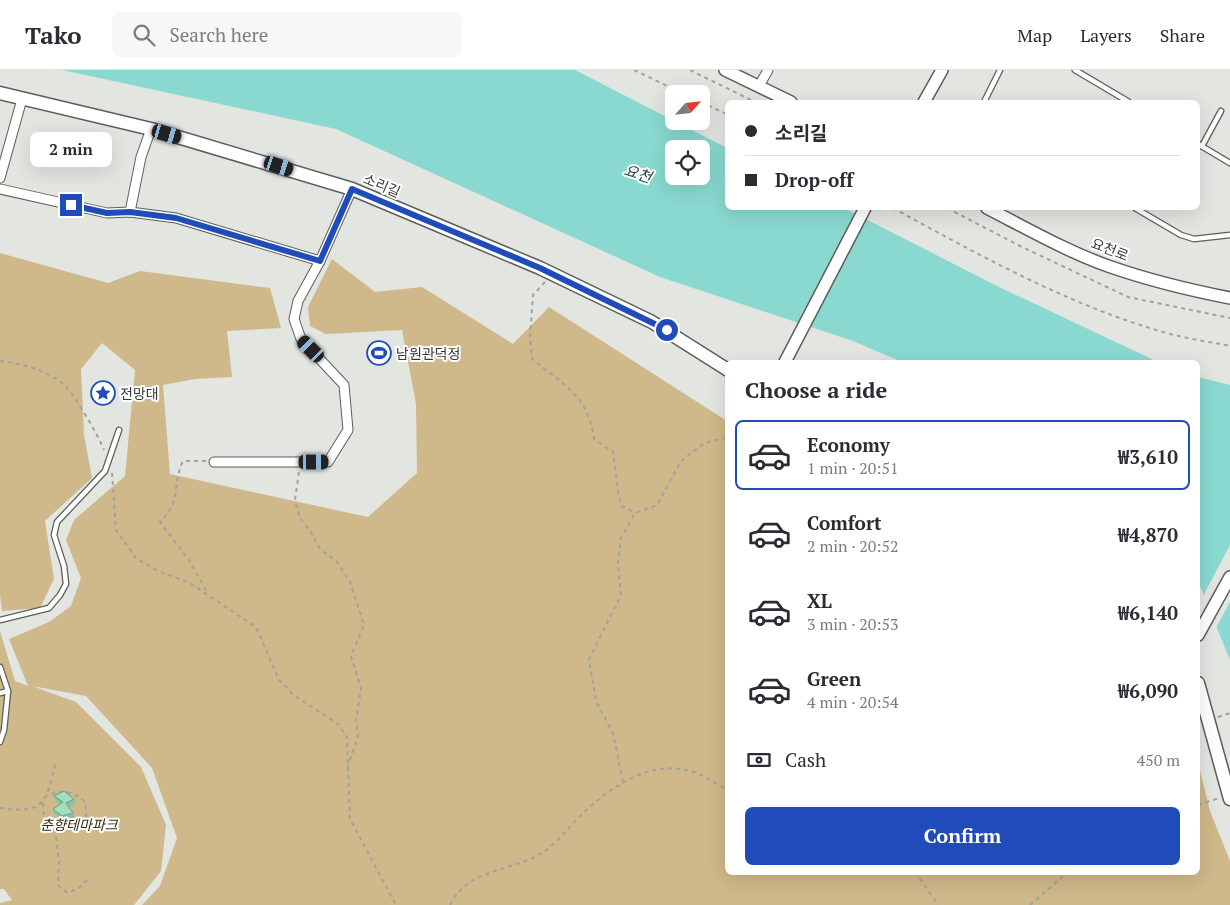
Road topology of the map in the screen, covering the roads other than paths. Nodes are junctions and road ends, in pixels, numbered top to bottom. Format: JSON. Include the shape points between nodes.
{"nodes":[{"id":1,"x":725,"y":70,"type":"edge"},
{"id":2,"x":768,"y":70,"type":"edge"},
{"id":3,"x":942,"y":70,"type":"edge"},
{"id":4,"x":1000,"y":70,"type":"edge"},
{"id":5,"x":1075,"y":70,"type":"edge"},
{"id":6,"x":758,"y":86,"type":"junction"},
{"id":7,"x":0,"y":93,"type":"edge"},
{"id":8,"x":22,"y":99,"type":"junction"},
{"id":9,"x":787,"y":100,"type":"edge"},
{"id":10,"x":925,"y":100,"type":"edge"},
{"id":11,"x":985,"y":100,"type":"edge"},
{"id":12,"x":1126,"y":100,"type":"edge"},
{"id":13,"x":1221,"y":111,"type":"dead end"},
{"id":14,"x":150,"y":129,"type":"junction"},
{"id":15,"x":1200,"y":145,"type":"edge"},
{"id":16,"x":1230,"y":163,"type":"edge"},
{"id":17,"x":0,"y":178,"type":"edge"},
{"id":18,"x":0,"y":189,"type":"edge"},
{"id":19,"x":352,"y":189,"type":"junction"},
{"id":20,"x":864,"y":210,"type":"edge"},
{"id":21,"x":991,"y":210,"type":"edge"},
{"id":22,"x":1139,"y":210,"type":"edge"},
{"id":23,"x":130,"y":212,"type":"junction"},
{"id":24,"x":1230,"y":235,"type":"edge"},
{"id":25,"x":320,"y":261,"type":"junction"},
{"id":26,"x":1230,"y":298,"type":"edge"},
{"id":27,"x":786,"y":360,"type":"edge"},
{"id":28,"x":725,"y":368,"type":"edge"},
{"id":29,"x":119,"y":430,"type":"dead end"},
{"id":30,"x":214,"y":462,"type":"road end"},
{"id":31,"x":1230,"y":577,"type":"edge"},
{"id":32,"x":0,"y":620,"type":"edge"},
{"id":33,"x":1200,"y":632,"type":"edge"},
{"id":34,"x":0,"y":667,"type":"edge"},
{"id":35,"x":1200,"y":690,"type":"edge"},
{"id":36,"x":8,"y":691,"type":"junction"},
{"id":37,"x":0,"y":693,"type":"edge"},
{"id":38,"x":0,"y":742,"type":"edge"},
{"id":39,"x":1230,"y":797,"type":"edge"}],
"edges":[{"from":1,"to":6,"type":"street"},
{"from":2,"to":6,"type":"street"},
{"from":3,"to":10,"type":"street"},
{"from":4,"to":11,"type":"lane"},
{"from":5,"to":12,"type":"lane"},
{"from":6,"to":9,"type":"street"},
{"from":7,"to":8,"type":"main road","name":"소리길"},
{"from":8,"to":14,"type":"main road","name":"소리길"},
{"from":8,"to":17,"type":"street"},
{"from":13,"to":15,"type":"lane"},
{"from":14,"to":19,"type":"main road","name":"소리길"},
{"from":14,"to":23,"type":"street"},
{"from":15,"to":16,"type":"lane"},
{"from":18,"to":23,"type":"street","via":[[107,213]]},
{"from":19,"to":25,"type":"street"},
{"from":19,"to":28,"type":"main road","name":"소리길","via":[[548,272],[652,322]]},
{"from":20,"to":27,"type":"street"},
{"from":21,"to":26,"type":"street","name":"요천로","via":[[1107,265]]},
{"from":22,"to":24,"type":"lane","via":[[1181,235],[1194,238]]},
{"from":23,"to":25,"type":"street","via":[[176,218]]},
{"from":25,"to":30,"type":"street","via":[[298,301],[294,319],[301,339],[344,384],[348,430],[328,462]]},
{"from":29,"to":32,"type":"lane","via":[[104,471],[57,522],[54,535],[66,584],[60,595],[49,608]]},
{"from":31,"to":33,"type":"street"},
{"from":34,"to":36,"type":"lane"},
{"from":35,"to":39,"type":"main road"},
{"from":36,"to":37,"type":"lane"},
{"from":36,"to":38,"type":"lane"}]}
